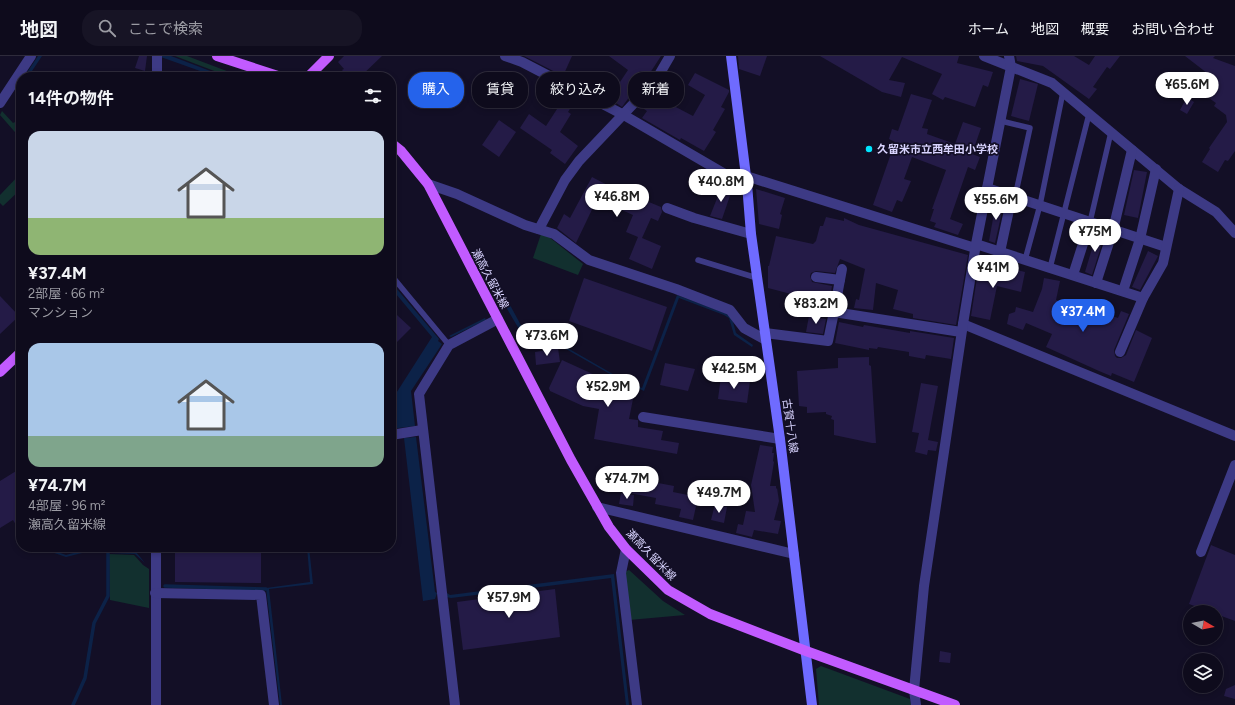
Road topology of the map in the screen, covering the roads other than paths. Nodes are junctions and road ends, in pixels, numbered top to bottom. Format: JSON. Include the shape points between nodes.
{"nodes":[{"id":1,"x":31,"y":56,"type":"edge"},
{"id":2,"x":157,"y":56,"type":"edge"},
{"id":3,"x":217,"y":56,"type":"edge"},
{"id":4,"x":329,"y":56,"type":"edge"},
{"id":5,"x":505,"y":56,"type":"edge"},
{"id":6,"x":670,"y":56,"type":"edge"},
{"id":7,"x":731,"y":56,"type":"edge"},
{"id":8,"x":984,"y":56,"type":"edge"},
{"id":9,"x":1009,"y":56,"type":"edge"},
{"id":10,"x":1011,"y":67,"type":"junction"},
{"id":11,"x":20,"y":72,"type":"edge"},
{"id":12,"x":157,"y":72,"type":"edge"},
{"id":13,"x":265,"y":72,"type":"edge"},
{"id":14,"x":313,"y":72,"type":"edge"},
{"id":15,"x":16,"y":79,"type":"edge"},
{"id":16,"x":1063,"y":92,"type":"junction"},
{"id":17,"x":0,"y":103,"type":"edge"},
{"id":18,"x":622,"y":114,"type":"junction"},
{"id":19,"x":1089,"y":114,"type":"junction"},
{"id":20,"x":1001,"y":121,"type":"junction"},
{"id":21,"x":1111,"y":132,"type":"junction"},
{"id":22,"x":396,"y":147,"type":"edge"},
{"id":23,"x":1132,"y":150,"type":"junction"},
{"id":24,"x":1156,"y":169,"type":"junction"},
{"id":25,"x":747,"y":180,"type":"junction"},
{"id":26,"x":428,"y":184,"type":"junction"},
{"id":27,"x":987,"y":188,"type":"junction"},
{"id":28,"x":1179,"y":188,"type":"junction"},
{"id":29,"x":1013,"y":197,"type":"junction"},
{"id":30,"x":1040,"y":205,"type":"junction"},
{"id":31,"x":668,"y":208,"type":"dead end"},
{"id":32,"x":1064,"y":214,"type":"junction"},
{"id":33,"x":1090,"y":222,"type":"junction"},
{"id":34,"x":539,"y":229,"type":"junction"},
{"id":35,"x":1113,"y":230,"type":"junction"},
{"id":36,"x":1235,"y":233,"type":"edge"},
{"id":37,"x":751,"y":234,"type":"junction"},
{"id":38,"x":1140,"y":239,"type":"junction"},
{"id":39,"x":976,"y":246,"type":"junction"},
{"id":40,"x":1166,"y":247,"type":"junction"},
{"id":41,"x":1000,"y":252,"type":"junction"},
{"id":42,"x":698,"y":260,"type":"dead end"},
{"id":43,"x":1025,"y":260,"type":"junction"},
{"id":44,"x":1050,"y":268,"type":"junction"},
{"id":45,"x":842,"y":269,"type":"dead end"},
{"id":46,"x":816,"y":276,"type":"dead end"},
{"id":47,"x":1073,"y":276,"type":"junction"},
{"id":48,"x":757,"y":278,"type":"junction"},
{"id":49,"x":840,"y":280,"type":"junction"},
{"id":50,"x":396,"y":281,"type":"edge"},
{"id":51,"x":1096,"y":283,"type":"junction"},
{"id":52,"x":1123,"y":291,"type":"junction"},
{"id":53,"x":1143,"y":298,"type":"junction"},
{"id":54,"x":834,"y":312,"type":"junction"},
{"id":55,"x":498,"y":320,"type":"junction"},
{"id":56,"x":962,"y":328,"type":"junction"},
{"id":57,"x":765,"y":337,"type":"junction"},
{"id":58,"x":449,"y":345,"type":"junction"},
{"id":59,"x":1120,"y":352,"type":"dead end"},
{"id":60,"x":16,"y":357,"type":"edge"},
{"id":61,"x":0,"y":372,"type":"edge"},
{"id":62,"x":643,"y":417,"type":"dead end"},
{"id":63,"x":422,"y":430,"type":"junction"},
{"id":64,"x":396,"y":434,"type":"edge"},
{"id":65,"x":1235,"y":436,"type":"edge"},
{"id":66,"x":780,"y":439,"type":"junction"},
{"id":67,"x":1235,"y":465,"type":"edge"},
{"id":68,"x":597,"y":507,"type":"junction"},
{"id":69,"x":626,"y":550,"type":"junction"},
{"id":70,"x":156,"y":552,"type":"edge"},
{"id":71,"x":1200,"y":552,"type":"dead end"},
{"id":72,"x":794,"y":554,"type":"junction"},
{"id":73,"x":155,"y":593,"type":"junction"},
{"id":74,"x":806,"y":651,"type":"junction"},
{"id":75,"x":914,"y":690,"type":"junction"},
{"id":76,"x":156,"y":705,"type":"edge"},
{"id":77,"x":274,"y":705,"type":"edge"},
{"id":78,"x":455,"y":705,"type":"edge"},
{"id":79,"x":636,"y":705,"type":"edge"},
{"id":80,"x":812,"y":705,"type":"edge"},
{"id":81,"x":916,"y":705,"type":"edge"},
{"id":82,"x":955,"y":705,"type":"edge"}],
"edges":[{"from":1,"to":11,"type":"street"},
{"from":2,"to":12,"type":"street"},
{"from":3,"to":13,"type":"main road"},
{"from":4,"to":14,"type":"main road"},
{"from":5,"to":18,"type":"street","via":[[522,62]]},
{"from":6,"to":18,"type":"street","via":[[656,80]]},
{"from":7,"to":25,"type":"main road","name":"古賀十八線"},
{"from":8,"to":10,"type":"street"},
{"from":9,"to":10,"type":"street"},
{"from":10,"to":16,"type":"street","via":[[1052,83]]},
{"from":10,"to":20,"type":"street"},
{"from":15,"to":17,"type":"street"},
{"from":16,"to":19,"type":"street"},
{"from":16,"to":30,"type":"lane"},
{"from":18,"to":25,"type":"street","via":[[725,174]]},
{"from":18,"to":34,"type":"street","via":[[565,180]]},
{"from":19,"to":21,"type":"street"},
{"from":19,"to":32,"type":"lane"},
{"from":20,"to":27,"type":"street"},
{"from":20,"to":29,"type":"lane","via":[[1030,128]]},
{"from":21,"to":23,"type":"street"},
{"from":21,"to":33,"type":"lane"},
{"from":22,"to":26,"type":"main road","name":"瀬高久留米線"},
{"from":23,"to":24,"type":"street"},
{"from":23,"to":35,"type":"street"},
{"from":24,"to":28,"type":"street"},
{"from":24,"to":38,"type":"street"},
{"from":25,"to":37,"type":"main road","name":"古賀十八線"},
{"from":25,"to":39,"type":"street"},
{"from":26,"to":34,"type":"street"},
{"from":26,"to":55,"type":"main road","name":"瀬高久留米線"},
{"from":27,"to":29,"type":"street"},
{"from":27,"to":39,"type":"street"},
{"from":28,"to":36,"type":"street","via":[[1216,212]]},
{"from":28,"to":40,"type":"street"},
{"from":29,"to":30,"type":"street"},
{"from":29,"to":41,"type":"street"},
{"from":30,"to":32,"type":"street"},
{"from":30,"to":43,"type":"lane"},
{"from":31,"to":37,"type":"street"},
{"from":32,"to":33,"type":"street"},
{"from":32,"to":44,"type":"lane"},
{"from":33,"to":35,"type":"street"},
{"from":33,"to":47,"type":"street"},
{"from":34,"to":57,"type":"street","via":[[554,234],[589,260],[730,310],[744,328]]},
{"from":35,"to":38,"type":"street"},
{"from":35,"to":51,"type":"street"},
{"from":37,"to":48,"type":"main road","name":"古賀十八線"},
{"from":38,"to":40,"type":"street"},
{"from":38,"to":52,"type":"street"},
{"from":39,"to":41,"type":"street"},
{"from":39,"to":56,"type":"street"},
{"from":40,"to":53,"type":"street","via":[[1163,263]]},
{"from":41,"to":43,"type":"street"},
{"from":42,"to":48,"type":"lane"},
{"from":43,"to":44,"type":"street"},
{"from":44,"to":47,"type":"street"},
{"from":45,"to":49,"type":"street"},
{"from":46,"to":49,"type":"street"},
{"from":47,"to":51,"type":"street"},
{"from":48,"to":57,"type":"main road","name":"古賀十八線"},
{"from":49,"to":54,"type":"street"},
{"from":50,"to":58,"type":"lane"},
{"from":51,"to":52,"type":"street"},
{"from":52,"to":53,"type":"street"},
{"from":53,"to":59,"type":"street"},
{"from":54,"to":56,"type":"street"},
{"from":54,"to":57,"type":"street","via":[[828,341]]},
{"from":55,"to":58,"type":"street"},
{"from":55,"to":68,"type":"main road","name":"瀬高久留米線"},
{"from":56,"to":65,"type":"street"},
{"from":56,"to":75,"type":"street","via":[[924,586]]},
{"from":57,"to":66,"type":"main road","name":"古賀十八線"},
{"from":58,"to":63,"type":"street","via":[[418,394]]},
{"from":60,"to":61,"type":"main road"},
{"from":62,"to":66,"type":"street"},
{"from":63,"to":64,"type":"street"},
{"from":63,"to":78,"type":"street"},
{"from":66,"to":72,"type":"main road","name":"古賀十八線"},
{"from":67,"to":71,"type":"street"},
{"from":68,"to":69,"type":"main road","name":"瀬高久留米線"},
{"from":68,"to":72,"type":"street"},
{"from":69,"to":74,"type":"main road","name":"瀬高久留米線","via":[[668,590],[704,611]]},
{"from":69,"to":79,"type":"street","via":[[621,573]]},
{"from":70,"to":73,"type":"street"},
{"from":72,"to":74,"type":"main road","name":"古賀十八線"},
{"from":73,"to":76,"type":"street"},
{"from":73,"to":77,"type":"street","via":[[261,595]]},
{"from":74,"to":75,"type":"main road","name":"瀬高久留米線"},
{"from":74,"to":80,"type":"main road","name":"古賀十八線"},
{"from":75,"to":81,"type":"street"},
{"from":75,"to":82,"type":"main road","name":"瀬高久留米線"}]}
